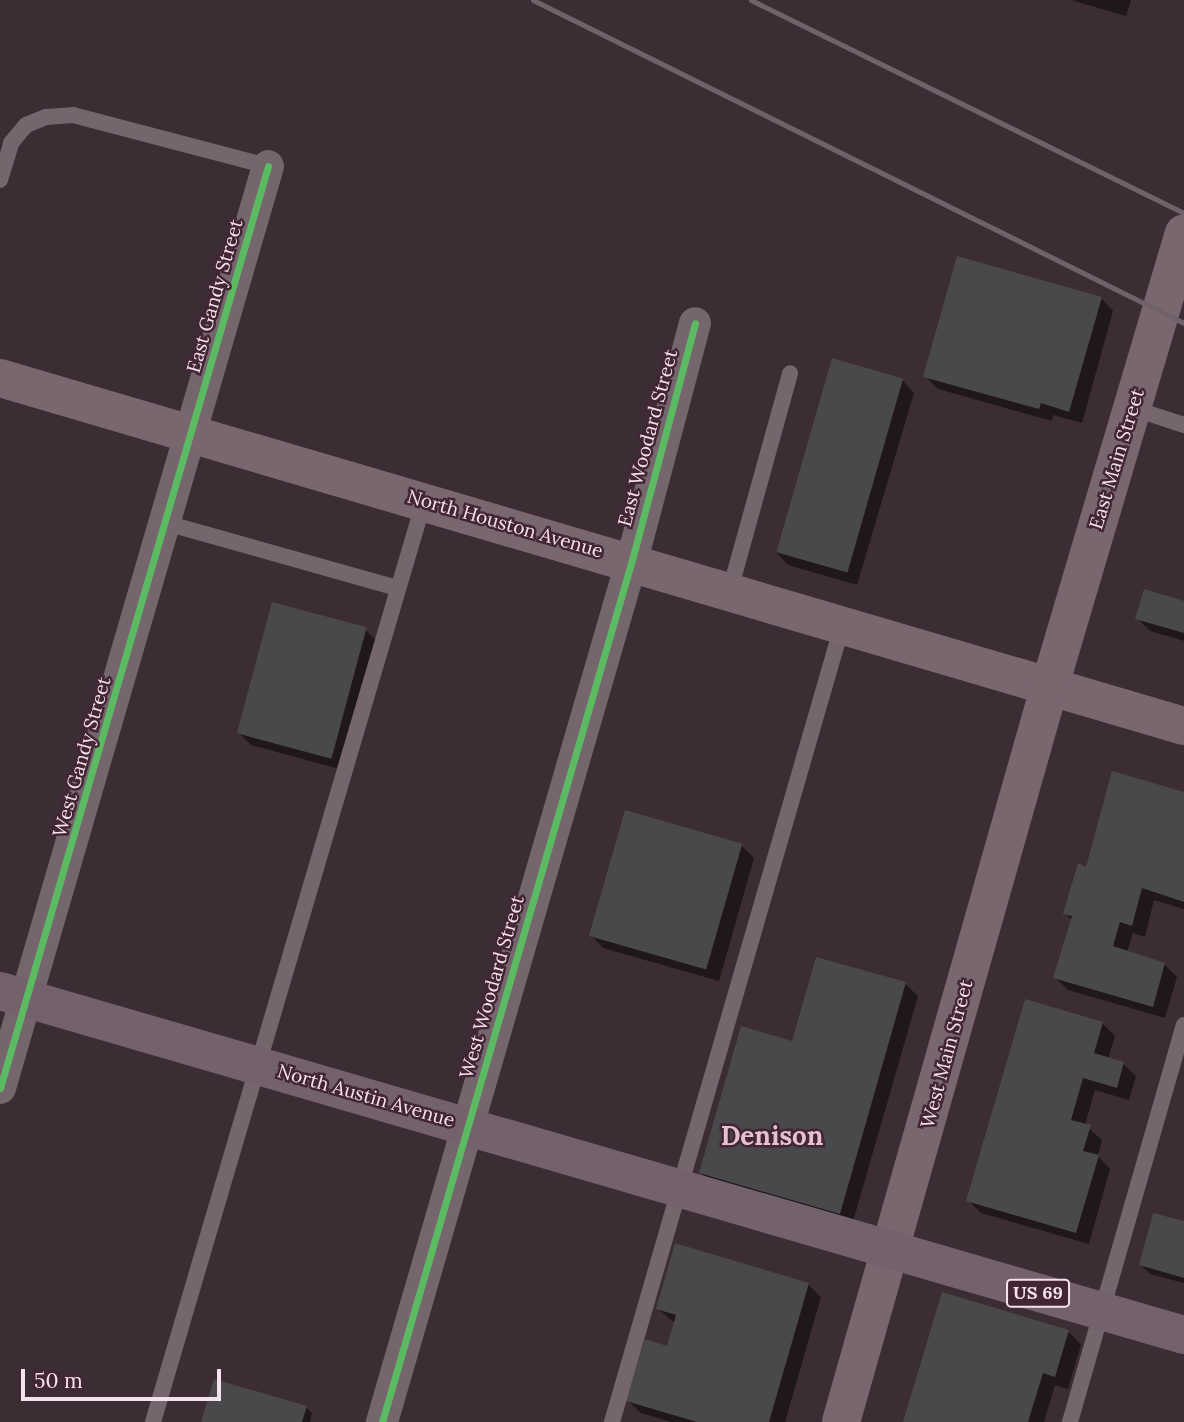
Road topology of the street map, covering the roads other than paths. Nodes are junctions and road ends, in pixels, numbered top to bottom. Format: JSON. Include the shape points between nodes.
{"nodes":[{"id":1,"x":268,"y":166,"type":"joint"},
{"id":2,"x":0,"y":180,"type":"edge"},
{"id":3,"x":1184,"y":233,"type":"edge"},
{"id":4,"x":695,"y":323,"type":"dead end"},
{"id":5,"x":790,"y":373,"type":"dead end"},
{"id":6,"x":0,"y":378,"type":"edge"},
{"id":7,"x":1132,"y":408,"type":"junction"},
{"id":8,"x":1184,"y":425,"type":"edge"},
{"id":9,"x":192,"y":435,"type":"junction"},
{"id":10,"x":424,"y":501,"type":"junction"},
{"id":11,"x":166,"y":523,"type":"junction"},
{"id":12,"x":632,"y":561,"type":"junction"},
{"id":13,"x":398,"y":588,"type":"junction"},
{"id":14,"x":730,"y":590,"type":"junction"},
{"id":15,"x":842,"y":623,"type":"junction"},
{"id":16,"x":1049,"y":685,"type":"junction"},
{"id":17,"x":1184,"y":726,"type":"edge"},
{"id":18,"x":14,"y":995,"type":"edge"},
{"id":19,"x":1184,"y":1025,"type":"edge"},
{"id":20,"x":258,"y":1065,"type":"junction"},
{"id":21,"x":1,"y":1079,"type":"edge"},
{"id":22,"x":468,"y":1125,"type":"junction"},
{"id":23,"x":681,"y":1188,"type":"junction"},
{"id":24,"x":893,"y":1250,"type":"junction"},
{"id":25,"x":1102,"y":1311,"type":"junction"},
{"id":26,"x":1184,"y":1335,"type":"edge"},
{"id":27,"x":153,"y":1422,"type":"edge"},
{"id":28,"x":382,"y":1422,"type":"edge"},
{"id":29,"x":612,"y":1422,"type":"edge"},
{"id":30,"x":841,"y":1422,"type":"edge"},
{"id":31,"x":1070,"y":1422,"type":"edge"}],
"edges":[{"from":1,"to":2,"type":"lane","via":[[74,114],[26,125],[11,143]]},
{"from":1,"to":9,"type":"street","name":"East Gandy Street"},
{"from":3,"to":7,"type":"main road","name":"East Main Street"},
{"from":4,"to":12,"type":"street","name":"East Woodard Street"},
{"from":5,"to":14,"type":"lane"},
{"from":6,"to":9,"type":"main road","name":"North Houston Avenue"},
{"from":7,"to":8,"type":"lane"},
{"from":7,"to":16,"type":"main road","name":"East Main Street"},
{"from":9,"to":10,"type":"main road","name":"North Houston Avenue"},
{"from":9,"to":11,"type":"street","name":"West Gandy Street"},
{"from":10,"to":12,"type":"main road","name":"North Houston Avenue"},
{"from":10,"to":13,"type":"lane"},
{"from":11,"to":13,"type":"lane"},
{"from":11,"to":18,"type":"street","name":"West Gandy Street"},
{"from":12,"to":14,"type":"main road","name":"North Houston Avenue"},
{"from":12,"to":22,"type":"street","name":"West Woodard Street"},
{"from":13,"to":20,"type":"lane"},
{"from":14,"to":15,"type":"main road","name":"North Houston Avenue"},
{"from":15,"to":16,"type":"main road","name":"North Houston Avenue"},
{"from":15,"to":23,"type":"lane"},
{"from":16,"to":17,"type":"main road","name":"North Houston Avenue"},
{"from":16,"to":24,"type":"main road","name":"West Main Street"},
{"from":18,"to":20,"type":"highway","name":"North Austin Avenue","number":"US 69"},
{"from":18,"to":21,"type":"street","name":"West Gandy Street"},
{"from":19,"to":25,"type":"lane"},
{"from":20,"to":22,"type":"highway","name":"North Austin Avenue","number":"US 69"},
{"from":20,"to":27,"type":"lane"},
{"from":22,"to":23,"type":"highway","name":"North Austin Avenue","number":"US 69"},
{"from":22,"to":28,"type":"street","name":"West Woodard Street"},
{"from":23,"to":24,"type":"highway","name":"North Austin Avenue","number":"US 69"},
{"from":23,"to":29,"type":"lane"},
{"from":24,"to":25,"type":"highway","number":"US 69"},
{"from":24,"to":30,"type":"main road","name":"West Main Street"},
{"from":25,"to":26,"type":"highway","number":"US 69"},
{"from":25,"to":31,"type":"lane"}]}
